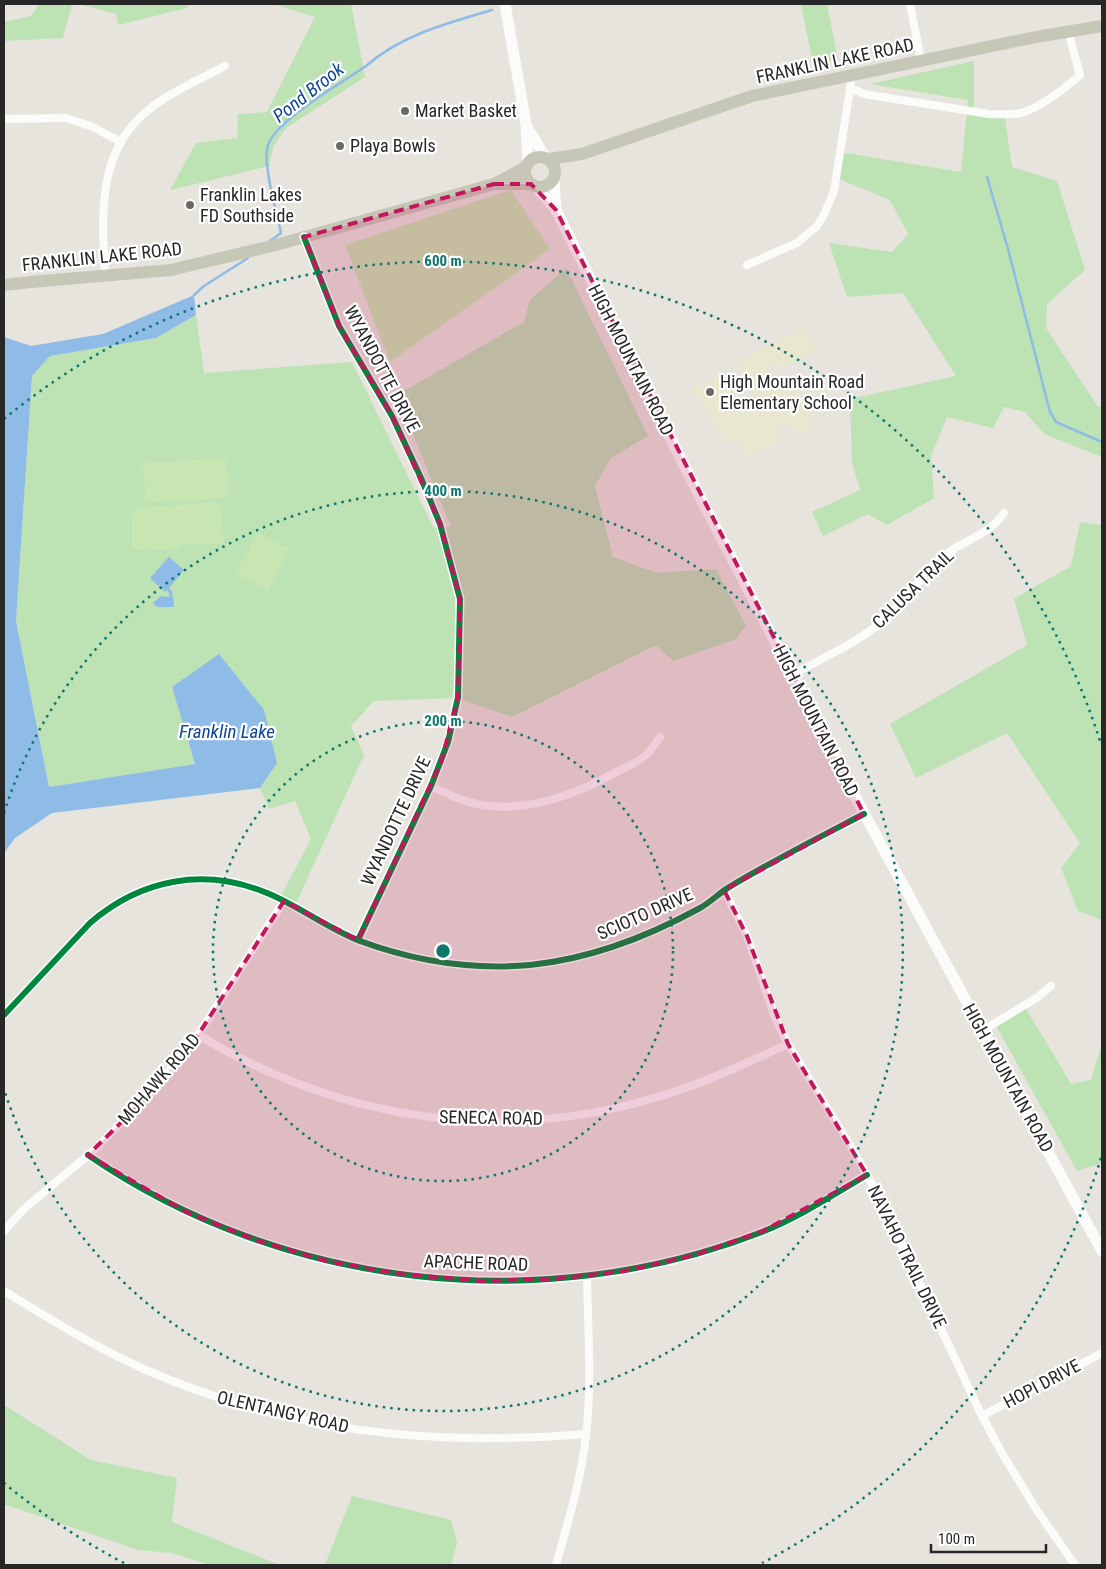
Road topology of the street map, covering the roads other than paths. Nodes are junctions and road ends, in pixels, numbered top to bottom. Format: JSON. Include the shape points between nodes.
{"nodes":[{"id":1,"x":505,"y":4,"type":"edge"},
{"id":2,"x":910,"y":4,"type":"edge"},
{"id":3,"x":1102,"y":26,"type":"edge"},
{"id":4,"x":1068,"y":31,"type":"junction"},
{"id":5,"x":922,"y":60,"type":"junction"},
{"id":6,"x":226,"y":66,"type":"dead end"},
{"id":7,"x":852,"y":82,"type":"junction"},
{"id":8,"x":4,"y":119,"type":"edge"},
{"id":9,"x":526,"y":124,"type":"junction"},
{"id":10,"x":121,"y":142,"type":"junction"},
{"id":11,"x":582,"y":154,"type":"junction"},
{"id":12,"x":546,"y":158,"type":"junction"},
{"id":13,"x":527,"y":165,"type":"junction"},
{"id":14,"x":555,"y":178,"type":"junction"},
{"id":15,"x":494,"y":184,"type":"junction"},
{"id":16,"x":534,"y":186,"type":"junction"},
{"id":17,"x":556,"y":210,"type":"junction"},
{"id":18,"x":304,"y":237,"type":"junction"},
{"id":19,"x":747,"y":265,"type":"dead end"},
{"id":20,"x":105,"y":276,"type":"junction"},
{"id":21,"x":4,"y":285,"type":"edge"},
{"id":22,"x":1004,"y":513,"type":"dead end"},
{"id":23,"x":792,"y":675,"type":"junction"},
{"id":24,"x":660,"y":737,"type":"dead end"},
{"id":25,"x":431,"y":786,"type":"junction"},
{"id":26,"x":864,"y":814,"type":"junction"},
{"id":27,"x":724,"y":890,"type":"junction"},
{"id":28,"x":284,"y":901,"type":"junction"},
{"id":29,"x":358,"y":940,"type":"junction"},
{"id":30,"x":1051,"y":986,"type":"dead end"},
{"id":31,"x":4,"y":1015,"type":"edge"},
{"id":32,"x":982,"y":1030,"type":"junction"},
{"id":33,"x":198,"y":1035,"type":"junction"},
{"id":34,"x":788,"y":1044,"type":"junction"},
{"id":35,"x":88,"y":1156,"type":"junction"},
{"id":36,"x":867,"y":1175,"type":"junction"},
{"id":37,"x":4,"y":1231,"type":"edge"},
{"id":38,"x":1102,"y":1251,"type":"edge"},
{"id":39,"x":587,"y":1276,"type":"junction"},
{"id":40,"x":4,"y":1291,"type":"edge"},
{"id":41,"x":1102,"y":1352,"type":"edge"},
{"id":42,"x":982,"y":1416,"type":"junction"},
{"id":43,"x":586,"y":1434,"type":"junction"},
{"id":44,"x":556,"y":1565,"type":"edge"},
{"id":45,"x":1075,"y":1565,"type":"edge"}],
"edges":[{"from":1,"to":9,"type":"main road"},
{"from":2,"to":5,"type":"street"},
{"from":3,"to":4,"type":"main road","name":"FRANKLIN LAKE ROAD"},
{"from":4,"to":5,"type":"main road","name":"FRANKLIN LAKE ROAD"},
{"from":4,"to":7,"type":"street","via":[[1080,76],[1060,92],[1022,112],[989,114],[864,94]]},
{"from":5,"to":7,"type":"main road","name":"FRANKLIN LAKE ROAD"},
{"from":6,"to":10,"type":"street","via":[[150,108]]},
{"from":7,"to":11,"type":"main road","name":"FRANKLIN LAKE ROAD","via":[[752,96]]},
{"from":7,"to":19,"type":"street","via":[[834,191],[824,215],[797,243]]},
{"from":8,"to":10,"type":"street","via":[[66,118],[92,126]]},
{"from":9,"to":12,"type":"main road"},
{"from":9,"to":13,"type":"main road"},
{"from":10,"to":20,"type":"street","via":[[112,161],[103,198]]},
{"from":11,"to":12,"type":"main road","name":"FRANKLIN LAKE ROAD"},
{"from":11,"to":14,"type":"main road","name":"FRANKLIN LAKE ROAD"},
{"from":12,"to":13,"type":"main road","via":[[537,157]]},
{"from":12,"to":14,"type":"main road","via":[[554,165]]},
{"from":13,"to":15,"type":"main road","name":"FRANKLIN LAKE ROAD"},
{"from":13,"to":16,"type":"main road","via":[[525,176]]},
{"from":14,"to":16,"type":"main road","via":[[546,186]]},
{"from":14,"to":17,"type":"main road","name":"HIGH MOUNTAIN ROAD"},
{"from":15,"to":16,"type":"main road","name":"FRANKLIN LAKE ROAD"},
{"from":15,"to":18,"type":"main road","name":"FRANKLIN LAKE ROAD"},
{"from":16,"to":17,"type":"main road","name":"HIGH MOUNTAIN ROAD"},
{"from":17,"to":23,"type":"main road","name":"HIGH MOUNTAIN ROAD"},
{"from":18,"to":20,"type":"main road","name":"FRANKLIN LAKE ROAD","via":[[171,270]]},
{"from":18,"to":25,"type":"street","name":"WYANDOTTE DRIVE","via":[[339,326],[392,416],[421,478],[440,524],[460,599],[458,697],[448,742]]},
{"from":20,"to":21,"type":"main road","name":"FRANKLIN LAKE ROAD"},
{"from":22,"to":23,"type":"street","name":"CALUSA TRAIL","via":[[989,530],[935,563],[902,602],[866,634]]},
{"from":23,"to":26,"type":"main road","name":"HIGH MOUNTAIN ROAD"},
{"from":24,"to":25,"type":"street","via":[[652,749],[635,762],[580,790],[524,806],[490,806],[460,800]]},
{"from":25,"to":29,"type":"street","name":"WYANDOTTE DRIVE"},
{"from":26,"to":27,"type":"street","name":"SCIOTO DRIVE"},
{"from":26,"to":32,"type":"main road","name":"HIGH MOUNTAIN ROAD"},
{"from":27,"to":29,"type":"street","name":"SCIOTO DRIVE","via":[[702,907],[633,940],[556,961],[504,966],[452,964],[401,954]]},
{"from":27,"to":34,"type":"street","name":"NAVAHO TRAIL DRIVE","via":[[747,936],[776,1020]]},
{"from":28,"to":29,"type":"street","name":"SCIOTO DRIVE"},
{"from":28,"to":31,"type":"street","name":"SCIOTO DRIVE","via":[[248,886],[216,880],[181,880],[133,893],[90,922]]},
{"from":28,"to":33,"type":"street","name":"MOHAWK ROAD"},
{"from":30,"to":32,"type":"street"},
{"from":32,"to":38,"type":"main road","name":"HIGH MOUNTAIN ROAD"},
{"from":33,"to":34,"type":"street","name":"SENECA ROAD","via":[[265,1071],[328,1096],[414,1115],[482,1121],[569,1116],[627,1106],[710,1079]]},
{"from":33,"to":35,"type":"street","name":"MOHAWK ROAD","via":[[151,1093]]},
{"from":34,"to":36,"type":"street","name":"NAVAHO TRAIL DRIVE"},
{"from":35,"to":37,"type":"street","name":"MOHAWK ROAD","via":[[25,1208]]},
{"from":35,"to":39,"type":"street","name":"APACHE ROAD","via":[[186,1212],[255,1240],[326,1261],[399,1274],[446,1278],[518,1281]]},
{"from":36,"to":39,"type":"street","name":"APACHE ROAD","via":[[796,1217],[729,1244],[660,1264]]},
{"from":36,"to":42,"type":"street","name":"NAVAHO TRAIL DRIVE","via":[[897,1232]]},
{"from":39,"to":43,"type":"street","via":[[589,1362]]},
{"from":40,"to":43,"type":"street","name":"OLENTANGY ROAD","via":[[93,1344],[144,1369],[218,1398],[294,1419],[366,1432],[471,1439]]},
{"from":41,"to":42,"type":"street","name":"HOPI DRIVE"},
{"from":42,"to":45,"type":"street","name":"NAVAHO TRAIL DRIVE","via":[[1020,1484]]},
{"from":43,"to":44,"type":"street","via":[[577,1489]]}]}
